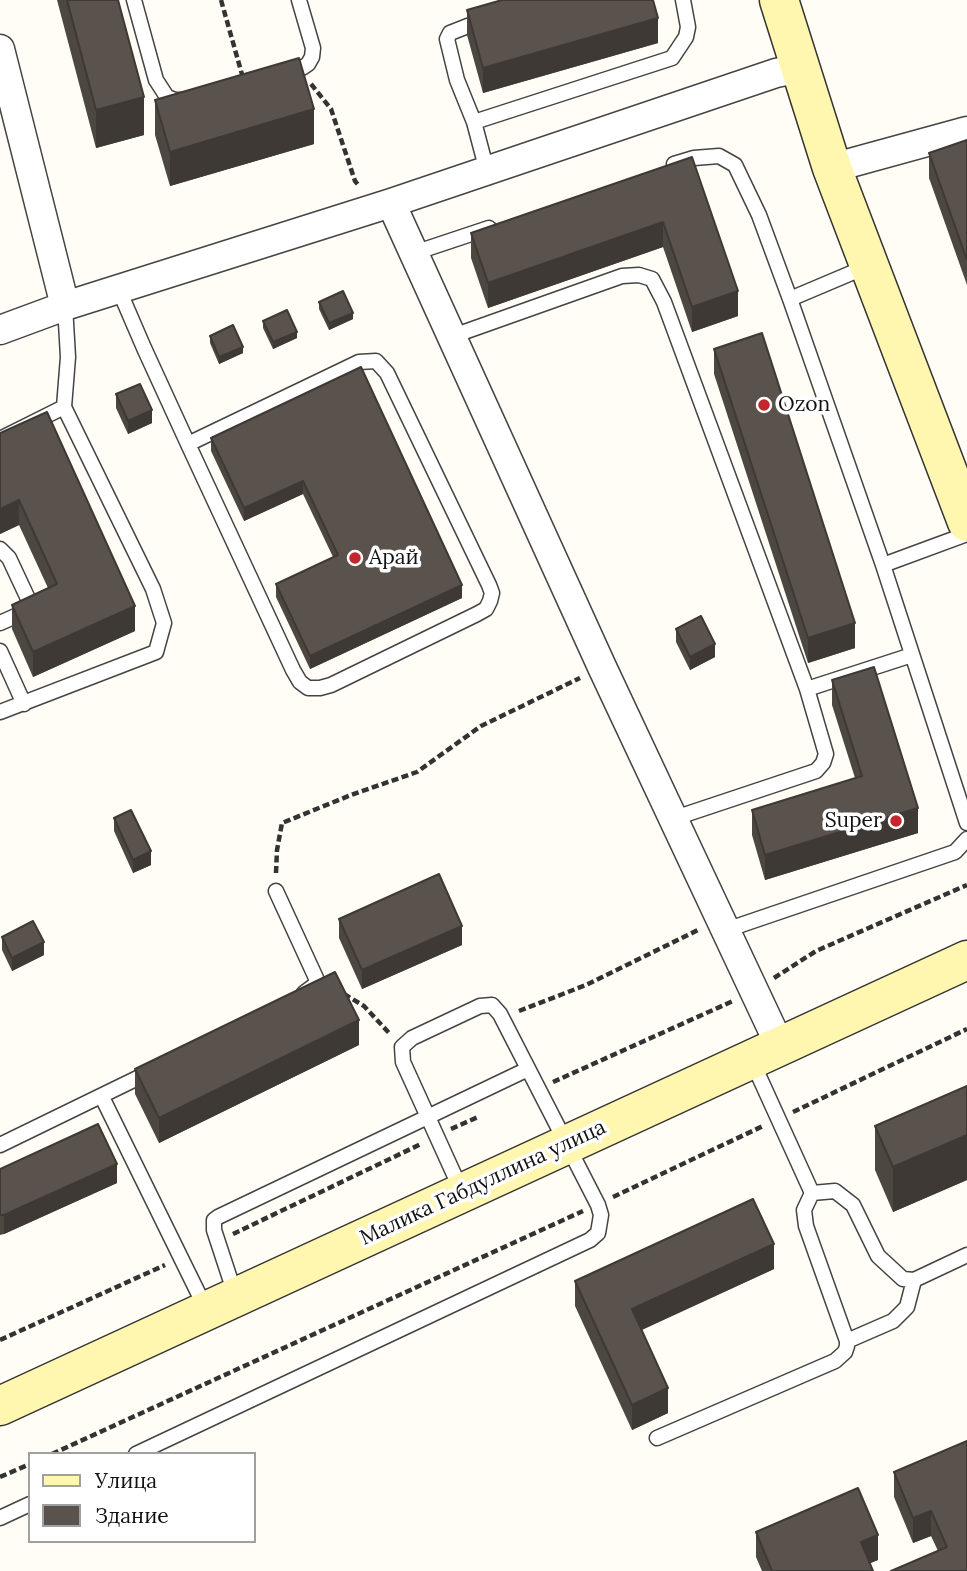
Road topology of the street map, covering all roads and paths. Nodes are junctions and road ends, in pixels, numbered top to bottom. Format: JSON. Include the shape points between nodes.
{"nodes":[{"id":1,"x":134,"y":0,"type":"edge"},
{"id":2,"x":221,"y":0,"type":"edge"},
{"id":3,"x":299,"y":0,"type":"edge"},
{"id":4,"x":683,"y":0,"type":"edge"},
{"id":5,"x":779,"y":0,"type":"edge"},
{"id":6,"x":496,"y":16,"type":"edge"},
{"id":7,"x":0,"y":49,"type":"edge"},
{"id":8,"x":302,"y":68,"type":"junction"},
{"id":9,"x":801,"y":68,"type":"junction"},
{"id":10,"x":245,"y":85,"type":"joint"},
{"id":11,"x":196,"y":97,"type":"edge"},
{"id":12,"x":474,"y":122,"type":"junction"},
{"id":13,"x":967,"y":131,"type":"edge"},
{"id":14,"x":832,"y":168,"type":"junction"},
{"id":15,"x":486,"y":171,"type":"junction"},
{"id":16,"x":656,"y":171,"type":"edge"},
{"id":17,"x":384,"y":205,"type":"junction"},
{"id":18,"x":503,"y":223,"type":"edge"},
{"id":19,"x":414,"y":253,"type":"junction"},
{"id":20,"x":867,"y":266,"type":"junction"},
{"id":21,"x":119,"y":290,"type":"junction"},
{"id":22,"x":790,"y":299,"type":"junction"},
{"id":23,"x":65,"y":306,"type":"junction"},
{"id":24,"x":0,"y":330,"type":"edge"},
{"id":25,"x":453,"y":336,"type":"junction"},
{"id":26,"x":64,"y":407,"type":"junction"},
{"id":27,"x":0,"y":439,"type":"edge"},
{"id":28,"x":188,"y":444,"type":"junction"},
{"id":29,"x":967,"y":522,"type":"edge"},
{"id":30,"x":967,"y":534,"type":"edge"},
{"id":31,"x":0,"y":549,"type":"edge"},
{"id":32,"x":883,"y":565,"type":"junction"},
{"id":33,"x":0,"y":624,"type":"edge"},
{"id":34,"x":0,"y":651,"type":"edge"},
{"id":35,"x":912,"y":655,"type":"junction"},
{"id":36,"x":602,"y":667,"type":"junction"},
{"id":37,"x":807,"y":689,"type":"junction"},
{"id":38,"x":24,"y":704,"type":"junction"},
{"id":39,"x":0,"y":712,"type":"edge"},
{"id":40,"x":675,"y":818,"type":"junction"},
{"id":41,"x":967,"y":823,"type":"edge"},
{"id":42,"x":967,"y":839,"type":"edge"},
{"id":43,"x":967,"y":885,"type":"edge"},
{"id":44,"x":276,"y":891,"type":"joint"},
{"id":45,"x":724,"y":924,"type":"junction"},
{"id":46,"x":967,"y":960,"type":"edge"},
{"id":47,"x":317,"y":978,"type":"junction"},
{"id":48,"x":755,"y":991,"type":"junction"},
{"id":49,"x":295,"y":998,"type":"edge"},
{"id":50,"x":500,"y":1014,"type":"junction"},
{"id":51,"x":967,"y":1028,"type":"edge"},
{"id":52,"x":402,"y":1047,"type":"junction"},
{"id":53,"x":766,"y":1053,"type":"junction"},
{"id":54,"x":162,"y":1066,"type":"edge"},
{"id":55,"x":528,"y":1069,"type":"junction"},
{"id":56,"x":537,"y":1088,"type":"junction"},
{"id":57,"x":102,"y":1097,"type":"junction"},
{"id":58,"x":487,"y":1112,"type":"dead end"},
{"id":59,"x":427,"y":1116,"type":"junction"},
{"id":60,"x":778,"y":1119,"type":"junction"},
{"id":61,"x":436,"y":1137,"type":"junction"},
{"id":62,"x":0,"y":1145,"type":"edge"},
{"id":63,"x":566,"y":1145,"type":"junction"},
{"id":64,"x":462,"y":1193,"type":"junction"},
{"id":65,"x":812,"y":1193,"type":"junction"},
{"id":66,"x":598,"y":1205,"type":"junction"},
{"id":67,"x":218,"y":1241,"type":"junction"},
{"id":68,"x":967,"y":1255,"type":"edge"},
{"id":69,"x":181,"y":1258,"type":"junction"},
{"id":70,"x":915,"y":1280,"type":"junction"},
{"id":71,"x":221,"y":1304,"type":"junction"},
{"id":72,"x":0,"y":1340,"type":"edge"},
{"id":73,"x":847,"y":1341,"type":"junction"},
{"id":74,"x":0,"y":1406,"type":"edge"},
{"id":75,"x":657,"y":1438,"type":"dead end"},
{"id":76,"x":56,"y":1452,"type":"edge"},
{"id":77,"x":140,"y":1452,"type":"edge"},
{"id":78,"x":28,"y":1465,"type":"edge"},
{"id":79,"x":0,"y":1478,"type":"edge"},
{"id":80,"x":28,"y":1505,"type":"edge"},
{"id":81,"x":0,"y":1518,"type":"edge"}],
"edges":[{"from":1,"to":11,"type":"lane","via":[[160,89],[175,100]]},
{"from":2,"to":10,"type":"path"},
{"from":3,"to":8,"type":"lane","via":[[313,48],[309,64]]},
{"from":4,"to":12,"type":"lane","via":[[688,27],[672,58]]},
{"from":5,"to":9,"type":"street"},
{"from":6,"to":12,"type":"lane","via":[[457,29],[447,39]]},
{"from":7,"to":23,"type":"street"},
{"from":8,"to":10,"type":"lane"},
{"from":8,"to":17,"type":"path","via":[[331,109],[355,181]]},
{"from":9,"to":14,"type":"street"},
{"from":9,"to":15,"type":"street"},
{"from":12,"to":15,"type":"lane"},
{"from":13,"to":14,"type":"street"},
{"from":14,"to":20,"type":"street"},
{"from":15,"to":17,"type":"street"},
{"from":16,"to":22,"type":"lane","via":[[694,158],[719,156],[735,165]]},
{"from":17,"to":19,"type":"street"},
{"from":17,"to":21,"type":"street"},
{"from":18,"to":19,"type":"lane"},
{"from":19,"to":25,"type":"street"},
{"from":20,"to":22,"type":"lane"},
{"from":20,"to":29,"type":"street"},
{"from":21,"to":23,"type":"street"},
{"from":21,"to":28,"type":"lane"},
{"from":22,"to":32,"type":"lane"},
{"from":23,"to":24,"type":"street"},
{"from":23,"to":26,"type":"lane","via":[[68,357]]},
{"from":25,"to":36,"type":"street"},
{"from":25,"to":37,"type":"lane","via":[[622,276],[652,279]]},
{"from":26,"to":27,"type":"lane"},
{"from":26,"to":38,"type":"lane","via":[[153,589],[164,623],[156,652]]},
{"from":28,"to":28,"type":"lane","via":[[293,670],[308,688],[331,685],[486,609],[492,593],[489,585],[387,373],[376,361],[359,362]]},
{"from":30,"to":32,"type":"lane"},
{"from":31,"to":33,"type":"lane","via":[[30,603],[27,611]]},
{"from":32,"to":35,"type":"lane"},
{"from":34,"to":38,"type":"lane"},
{"from":35,"to":37,"type":"lane"},
{"from":35,"to":41,"type":"lane"},
{"from":36,"to":40,"type":"street"},
{"from":36,"to":44,"type":"path","via":[[481,726],[417,772],[282,823]]},
{"from":37,"to":40,"type":"lane","via":[[826,754],[816,771]]},
{"from":38,"to":39,"type":"lane"},
{"from":40,"to":45,"type":"street"},
{"from":42,"to":45,"type":"lane","via":[[955,852]]},
{"from":43,"to":48,"type":"path","via":[[816,951]]},
{"from":44,"to":47,"type":"lane"},
{"from":45,"to":48,"type":"street"},
{"from":45,"to":50,"type":"path","via":[[526,1010]]},
{"from":46,"to":53,"type":"street","name":"Малика Габдуллина улица"},
{"from":47,"to":49,"type":"lane","via":[[312,989]]},
{"from":47,"to":52,"type":"path","via":[[364,1006]]},
{"from":48,"to":53,"type":"street"},
{"from":48,"to":56,"type":"path"},
{"from":50,"to":52,"type":"lane","via":[[492,1005],[480,1006]]},
{"from":50,"to":55,"type":"lane"},
{"from":51,"to":60,"type":"path"},
{"from":52,"to":59,"type":"lane","via":[[403,1062]]},
{"from":53,"to":60,"type":"lane"},
{"from":53,"to":63,"type":"street","name":"Малика Габдуллина улица"},
{"from":54,"to":57,"type":"lane"},
{"from":55,"to":56,"type":"lane"},
{"from":55,"to":59,"type":"lane"},
{"from":56,"to":63,"type":"lane"},
{"from":57,"to":62,"type":"lane"},
{"from":57,"to":69,"type":"lane"},
{"from":58,"to":61,"type":"path"},
{"from":59,"to":61,"type":"lane"},
{"from":59,"to":67,"type":"lane","via":[[222,1213],[214,1220]]},
{"from":60,"to":65,"type":"lane"},
{"from":60,"to":66,"type":"path"},
{"from":61,"to":64,"type":"lane"},
{"from":61,"to":67,"type":"path"},
{"from":63,"to":64,"type":"street","name":"Малика Габдуллина улица"},
{"from":63,"to":66,"type":"lane"},
{"from":64,"to":71,"type":"street","name":"Малика Габдуллина улица"},
{"from":65,"to":70,"type":"lane","via":[[835,1191],[853,1205],[878,1256],[903,1279]]},
{"from":65,"to":73,"type":"lane","via":[[804,1210],[806,1227]]},
{"from":66,"to":76,"type":"path"},
{"from":66,"to":77,"type":"lane","via":[[601,1225],[590,1240]]},
{"from":67,"to":71,"type":"lane"},
{"from":68,"to":70,"type":"lane"},
{"from":69,"to":71,"type":"lane"},
{"from":69,"to":72,"type":"path"},
{"from":70,"to":73,"type":"lane","via":[[907,1307],[893,1321]]},
{"from":71,"to":74,"type":"street","name":"Малика Габдуллина улица"},
{"from":73,"to":75,"type":"lane","via":[[845,1352],[835,1361]]},
{"from":78,"to":79,"type":"path"},
{"from":80,"to":81,"type":"lane"}]}
